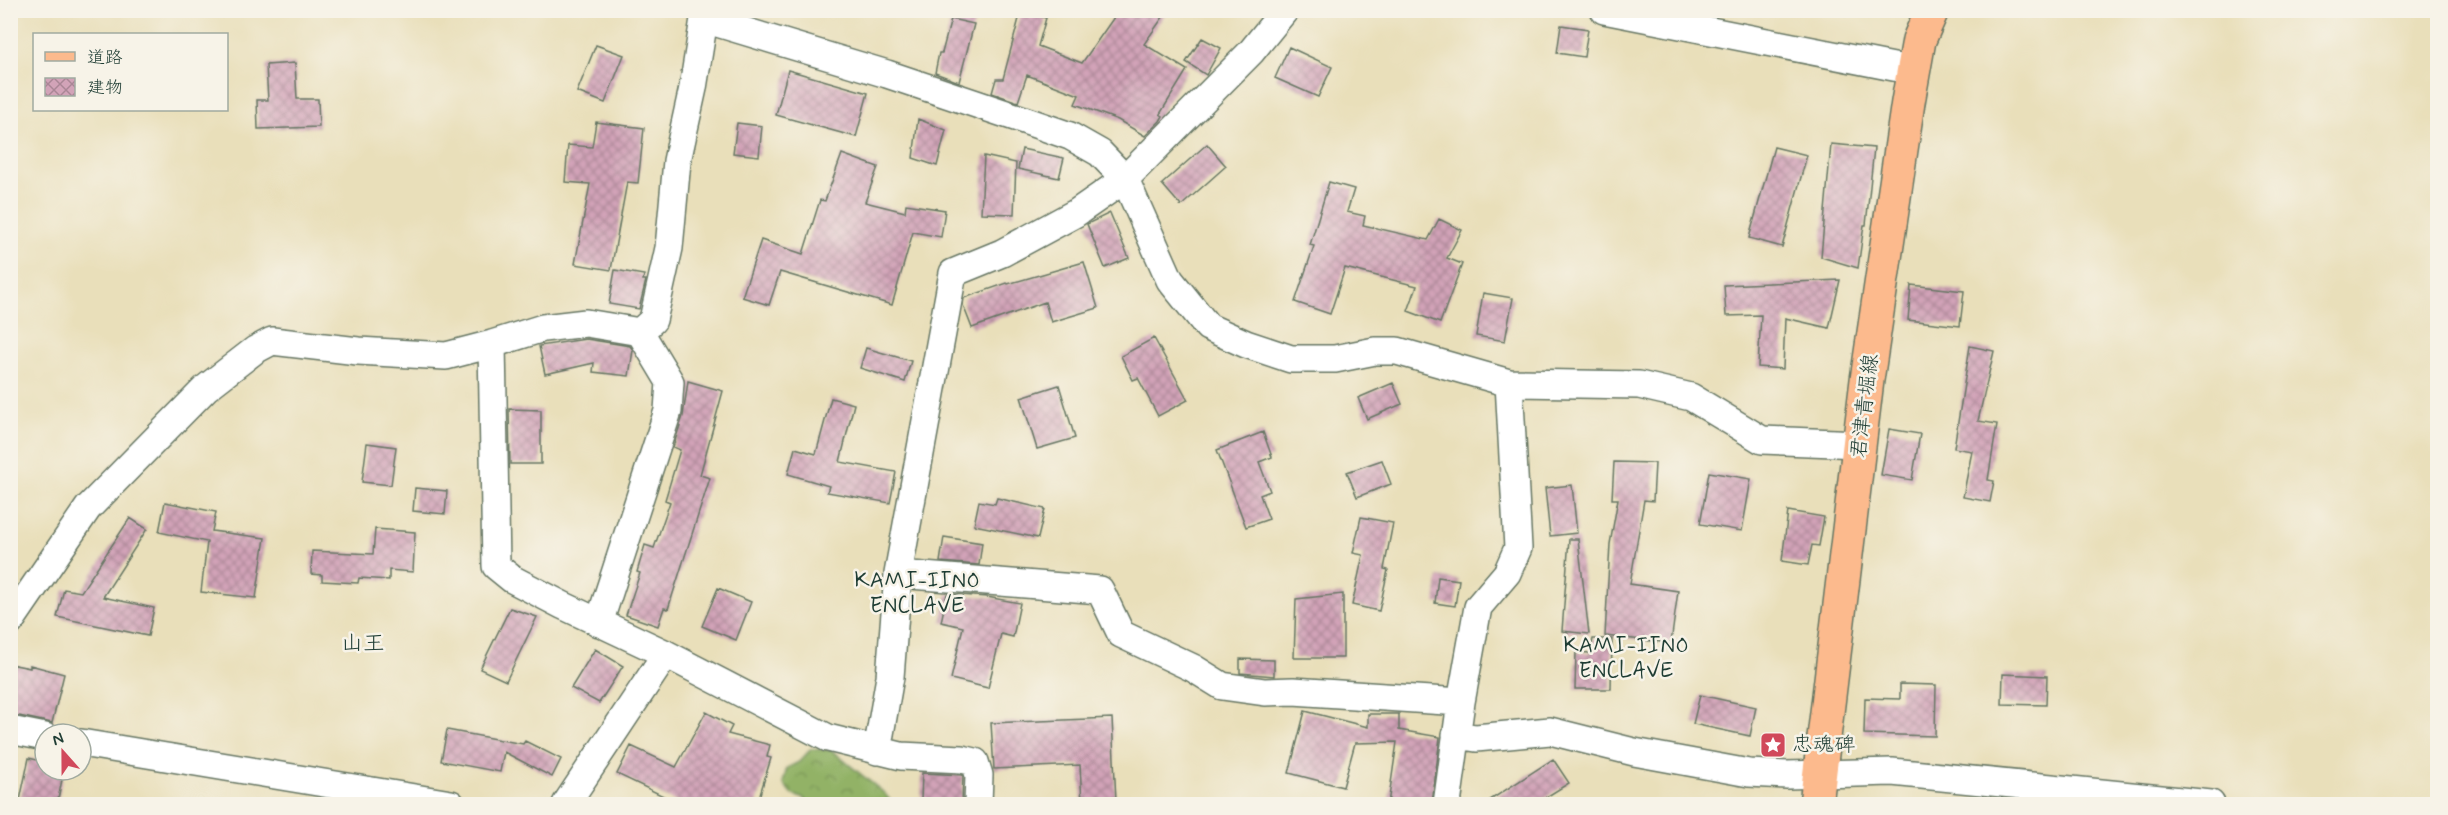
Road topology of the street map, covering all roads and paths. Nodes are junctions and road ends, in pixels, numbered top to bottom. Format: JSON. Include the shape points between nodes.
{"nodes":[{"id":1,"x":1286,"y":10,"type":"edge"},
{"id":2,"x":1604,"y":10,"type":"edge"},
{"id":3,"x":1932,"y":10,"type":"edge"},
{"id":4,"x":703,"y":15,"type":"edge"},
{"id":5,"x":1914,"y":71,"type":"junction"},
{"id":6,"x":1125,"y":179,"type":"junction"},
{"id":7,"x":640,"y":332,"type":"junction"},
{"id":8,"x":492,"y":344,"type":"junction"},
{"id":9,"x":1509,"y":383,"type":"junction"},
{"id":10,"x":1859,"y":444,"type":"junction"},
{"id":11,"x":898,"y":574,"type":"junction"},
{"id":12,"x":10,"y":622,"type":"edge"},
{"id":13,"x":599,"y":623,"type":"junction"},
{"id":14,"x":666,"y":654,"type":"junction"},
{"id":15,"x":1461,"y":702,"type":"junction"},
{"id":16,"x":10,"y":730,"type":"edge"},
{"id":17,"x":33,"y":734,"type":"edge"},
{"id":18,"x":1456,"y":735,"type":"junction"},
{"id":19,"x":93,"y":745,"type":"edge"},
{"id":20,"x":877,"y":751,"type":"junction"},
{"id":21,"x":1818,"y":789,"type":"edge"},
{"id":22,"x":451,"y":804,"type":"edge"},
{"id":23,"x":566,"y":804,"type":"edge"},
{"id":24,"x":978,"y":804,"type":"edge"},
{"id":25,"x":1447,"y":804,"type":"edge"},
{"id":26,"x":2211,"y":804,"type":"edge"}],
"edges":[{"from":1,"to":6,"type":"street","via":[[1251,52]]},
{"from":2,"to":5,"type":"street"},
{"from":3,"to":5,"type":"main road","name":"君津青堀線","via":[[1919,40]]},
{"from":4,"to":6,"type":"street","via":[[1070,136],[1100,153]]},
{"from":4,"to":7,"type":"street","via":[[693,88],[677,160],[669,248],[653,320]]},
{"from":5,"to":10,"type":"main road","name":"君津青堀線"},
{"from":6,"to":9,"type":"street","via":[[1170,280],[1208,327],[1291,359],[1335,359],[1397,351]]},
{"from":6,"to":11,"type":"street","via":[[1076,213],[1002,253],[954,273]]},
{"from":7,"to":8,"type":"street","via":[[586,323],[543,328]]},
{"from":7,"to":13,"type":"street","via":[[670,381],[668,411]]},
{"from":8,"to":12,"type":"street","via":[[446,356],[272,341],[255,350],[206,388],[88,508]]},
{"from":8,"to":13,"type":"street","via":[[496,566],[512,579]]},
{"from":9,"to":10,"type":"street","via":[[1639,386],[1691,397],[1762,440]]},
{"from":9,"to":15,"type":"street","via":[[1518,548],[1507,573],[1478,607]]},
{"from":10,"to":21,"type":"main road","name":"君津青堀線"},
{"from":11,"to":15,"type":"street","via":[[1100,590],[1121,634],[1222,686],[1265,692]]},
{"from":11,"to":20,"type":"street","via":[[890,677]]},
{"from":13,"to":14,"type":"street"},
{"from":14,"to":20,"type":"street","via":[[828,738]]},
{"from":14,"to":23,"type":"street"},
{"from":15,"to":18,"type":"street"},
{"from":16,"to":17,"type":"street"},
{"from":18,"to":21,"type":"street","via":[[1476,738],[1550,731],[1717,768],[1787,775]]},
{"from":18,"to":25,"type":"street"},
{"from":19,"to":22,"type":"street"},
{"from":20,"to":24,"type":"street","via":[[975,762],[979,775]]},
{"from":21,"to":26,"type":"street","via":[[1892,772]]}]}
